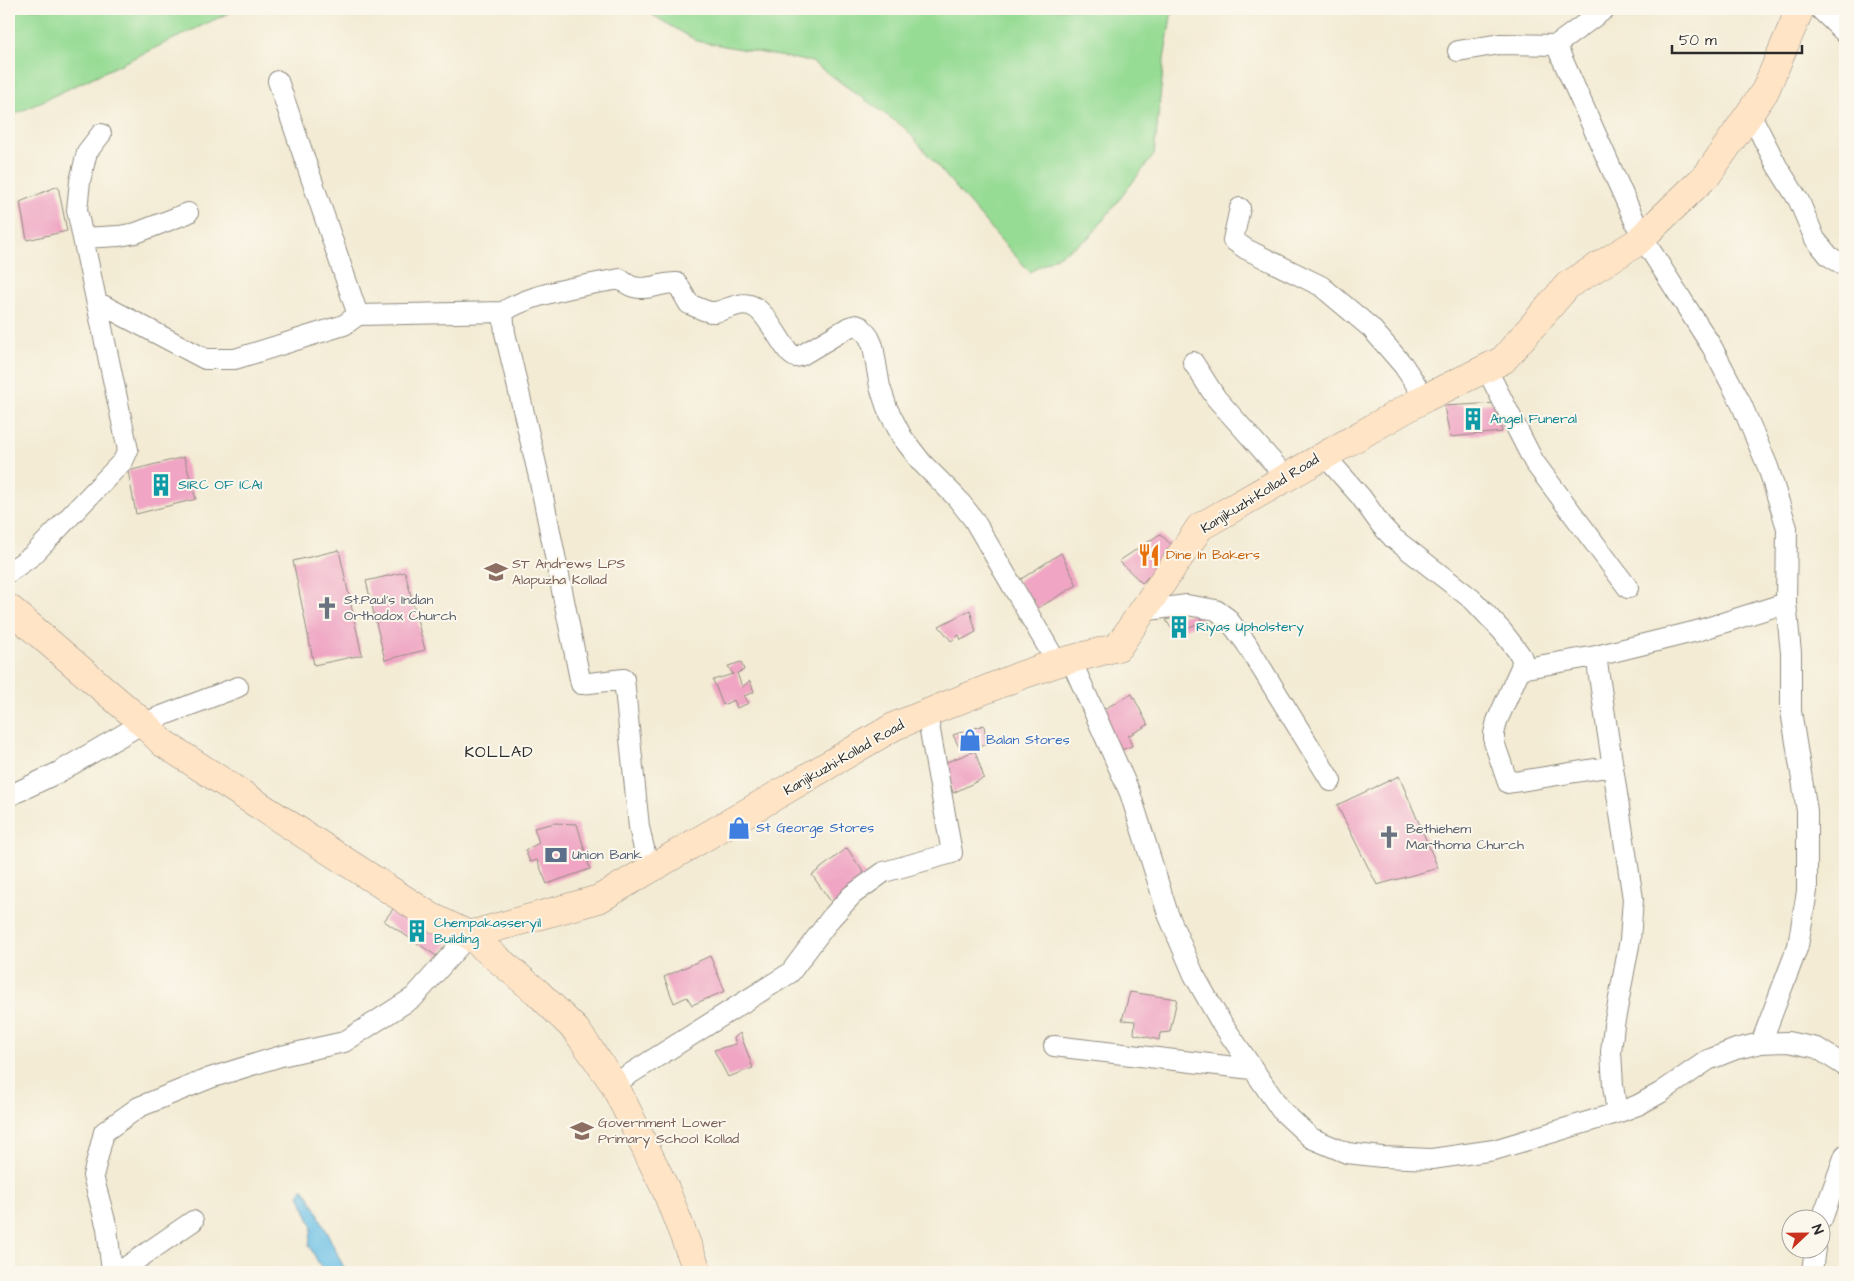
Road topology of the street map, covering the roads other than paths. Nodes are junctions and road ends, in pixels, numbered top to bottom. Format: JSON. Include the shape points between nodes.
{"nodes":[{"id":1,"x":1605,"y":9,"type":"edge"},
{"id":2,"x":1800,"y":9,"type":"edge"},
{"id":3,"x":1820,"y":9,"type":"edge"},
{"id":4,"x":1845,"y":33,"type":"edge"},
{"id":5,"x":1556,"y":45,"type":"junction"},
{"id":6,"x":1458,"y":51,"type":"dead end"},
{"id":7,"x":278,"y":81,"type":"dead end"},
{"id":8,"x":1750,"y":114,"type":"junction"},
{"id":9,"x":101,"y":134,"type":"dead end"},
{"id":10,"x":1240,"y":208,"type":"dead end"},
{"id":11,"x":188,"y":213,"type":"dead end"},
{"id":12,"x":1642,"y":237,"type":"junction"},
{"id":13,"x":83,"y":238,"type":"junction"},
{"id":14,"x":1845,"y":266,"type":"edge"},
{"id":15,"x":97,"y":302,"type":"junction"},
{"id":16,"x":504,"y":312,"type":"junction"},
{"id":17,"x":358,"y":316,"type":"junction"},
{"id":18,"x":1193,"y":362,"type":"dead end"},
{"id":19,"x":1486,"y":368,"type":"junction"},
{"id":20,"x":1425,"y":398,"type":"junction"},
{"id":21,"x":1324,"y":455,"type":"junction"},
{"id":22,"x":1286,"y":477,"type":"junction"},
{"id":23,"x":9,"y":572,"type":"edge"},
{"id":24,"x":1628,"y":588,"type":"dead end"},
{"id":25,"x":1786,"y":603,"type":"junction"},
{"id":26,"x":9,"y":608,"type":"edge"},
{"id":27,"x":1141,"y":611,"type":"junction"},
{"id":28,"x":1596,"y":656,"type":"junction"},
{"id":29,"x":1064,"y":661,"type":"junction"},
{"id":30,"x":1521,"y":667,"type":"junction"},
{"id":31,"x":238,"y":687,"type":"dead end"},
{"id":32,"x":927,"y":714,"type":"junction"},
{"id":33,"x":143,"y":723,"type":"junction"},
{"id":34,"x":1613,"y":766,"type":"junction"},
{"id":35,"x":1331,"y":781,"type":"dead end"},
{"id":36,"x":9,"y":796,"type":"edge"},
{"id":37,"x":652,"y":868,"type":"junction"},
{"id":38,"x":469,"y":935,"type":"junction"},
{"id":39,"x":1761,"y":1043,"type":"junction"},
{"id":40,"x":1054,"y":1046,"type":"dead end"},
{"id":41,"x":1845,"y":1066,"type":"edge"},
{"id":42,"x":1252,"y":1069,"type":"junction"},
{"id":43,"x":614,"y":1084,"type":"junction"},
{"id":44,"x":1617,"y":1113,"type":"junction"},
{"id":45,"x":1845,"y":1155,"type":"edge"},
{"id":46,"x":1826,"y":1208,"type":"edge"},
{"id":47,"x":193,"y":1220,"type":"dead end"},
{"id":48,"x":1814,"y":1258,"type":"edge"},
{"id":49,"x":112,"y":1272,"type":"edge"},
{"id":50,"x":119,"y":1272,"type":"edge"},
{"id":51,"x":698,"y":1272,"type":"edge"},
{"id":52,"x":1812,"y":1272,"type":"edge"}],
"edges":[{"from":1,"to":5,"type":"street"},
{"from":2,"to":8,"type":"main road","name":"Kanjikuzhi-Kollad Road","via":[[1765,91]]},
{"from":3,"to":4,"type":"street"},
{"from":5,"to":6,"type":"street","via":[[1500,44]]},
{"from":5,"to":12,"type":"street"},
{"from":7,"to":17,"type":"street"},
{"from":8,"to":12,"type":"main road","name":"Kanjikuzhi-Kollad Road","via":[[1708,174]]},
{"from":8,"to":14,"type":"street","via":[[1799,201],[1815,239],[1829,256]]},
{"from":9,"to":13,"type":"street","via":[[87,152],[80,181],[77,210]]},
{"from":10,"to":20,"type":"street","via":[[1233,240],[1321,286],[1371,328],[1403,365]]},
{"from":11,"to":13,"type":"street","via":[[136,233]]},
{"from":12,"to":19,"type":"main road","name":"Kanjikuzhi-Kollad Road","via":[[1568,286],[1502,360]]},
{"from":12,"to":25,"type":"street","via":[[1712,348],[1740,401],[1768,467],[1787,528]]},
{"from":13,"to":15,"type":"street"},
{"from":15,"to":17,"type":"street","via":[[205,359],[234,359],[344,325]]},
{"from":15,"to":23,"type":"street","via":[[128,450],[123,461],[33,555]]},
{"from":16,"to":17,"type":"street"},
{"from":16,"to":29,"type":"street","via":[[516,304],[557,292],[620,279],[634,287],[648,288],[668,282],[677,283],[689,304],[713,312],[748,304],[765,316],[788,353],[795,357],[802,356],[849,327],[861,327],[873,346],[886,408],[902,437],[970,514]]},
{"from":16,"to":37,"type":"street","via":[[581,684],[624,679],[639,827]]},
{"from":18,"to":22,"type":"street","via":[[1216,398]]},
{"from":19,"to":20,"type":"main road","name":"Kanjikuzhi-Kollad Road"},
{"from":19,"to":24,"type":"street","via":[[1534,462]]},
{"from":20,"to":21,"type":"main road","name":"Kanjikuzhi-Kollad Road"},
{"from":21,"to":22,"type":"main road","name":"Kanjikuzhi-Kollad Road"},
{"from":21,"to":30,"type":"street","via":[[1393,538],[1473,600],[1502,630],[1522,658]]},
{"from":22,"to":27,"type":"main road","name":"Kanjikuzhi-Kollad Road","via":[[1200,527]]},
{"from":25,"to":28,"type":"street","via":[[1697,631]]},
{"from":25,"to":39,"type":"street","via":[[1791,653],[1791,711],[1807,812],[1807,891],[1798,946]]},
{"from":26,"to":33,"type":"main road"},
{"from":27,"to":29,"type":"main road","name":"Kanjikuzhi-Kollad Road","via":[[1118,647]]},
{"from":27,"to":35,"type":"street","via":[[1187,605],[1216,610],[1227,618],[1246,643]]},
{"from":28,"to":30,"type":"street"},
{"from":28,"to":34,"type":"street"},
{"from":29,"to":32,"type":"main road","name":"Kanjikuzhi-Kollad Road"},
{"from":29,"to":42,"type":"street","via":[[1130,793],[1168,914],[1194,974],[1219,1020]]},
{"from":30,"to":34,"type":"street","via":[[1496,721],[1494,734],[1508,783]]},
{"from":31,"to":33,"type":"street"},
{"from":32,"to":37,"type":"main road","name":"Kanjikuzhi-Kollad Road","via":[[896,726]]},
{"from":32,"to":43,"type":"street","via":[[952,853],[884,872],[852,895],[790,973]]},
{"from":33,"to":36,"type":"street","via":[[59,772]]},
{"from":33,"to":38,"type":"main road","via":[[163,743],[430,916]]},
{"from":34,"to":44,"type":"street","via":[[1633,899],[1630,940],[1611,1052]]},
{"from":37,"to":38,"type":"main road","name":"Kanjikuzhi-Kollad Road","via":[[599,899]]},
{"from":38,"to":43,"type":"main road","via":[[537,992],[576,1030]]},
{"from":38,"to":49,"type":"street","via":[[414,997],[344,1042],[280,1056],[210,1078],[139,1107],[104,1132],[93,1176],[107,1228]]},
{"from":39,"to":41,"type":"street","via":[[1788,1042],[1817,1048]]},
{"from":39,"to":44,"type":"street","via":[[1708,1060],[1660,1093]]},
{"from":40,"to":42,"type":"street"},
{"from":42,"to":44,"type":"street","via":[[1281,1110],[1311,1138],[1347,1152],[1382,1157],[1432,1159],[1494,1150]]},
{"from":43,"to":51,"type":"main road","via":[[665,1188]]},
{"from":45,"to":46,"type":"street"},
{"from":47,"to":50,"type":"street"},
{"from":48,"to":52,"type":"street"}]}
